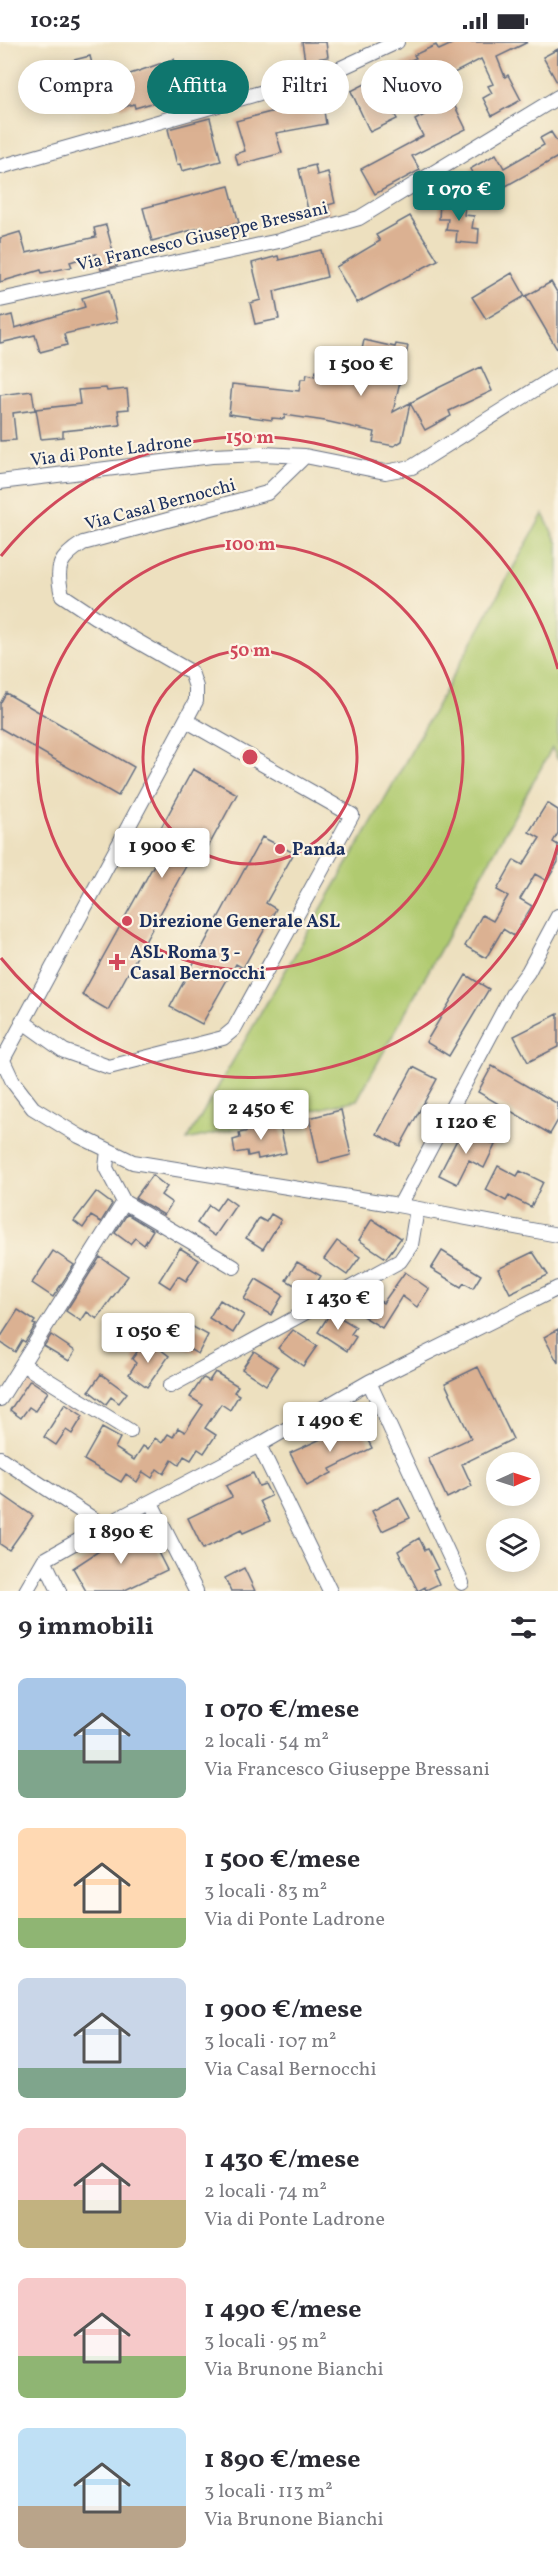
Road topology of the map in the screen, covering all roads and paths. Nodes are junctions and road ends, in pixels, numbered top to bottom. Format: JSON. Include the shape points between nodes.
{"nodes":[{"id":1,"x":397,"y":42,"type":"edge"},
{"id":2,"x":558,"y":97,"type":"edge"},
{"id":3,"x":0,"y":167,"type":"edge"},
{"id":4,"x":0,"y":300,"type":"edge"},
{"id":5,"x":558,"y":375,"type":"edge"},
{"id":6,"x":305,"y":456,"type":"junction"},
{"id":7,"x":0,"y":482,"type":"edge"},
{"id":8,"x":187,"y":721,"type":"junction"},
{"id":9,"x":558,"y":916,"type":"edge"},
{"id":10,"x":22,"y":1021,"type":"junction"},
{"id":11,"x":1,"y":1060,"type":"edge"},
{"id":12,"x":108,"y":1150,"type":"junction"},
{"id":13,"x":124,"y":1202,"type":"junction"},
{"id":14,"x":400,"y":1206,"type":"junction"},
{"id":15,"x":417,"y":1209,"type":"junction"},
{"id":16,"x":558,"y":1235,"type":"edge"},
{"id":17,"x":234,"y":1267,"type":"dead end"},
{"id":18,"x":558,"y":1288,"type":"edge"},
{"id":19,"x":22,"y":1364,"type":"junction"},
{"id":20,"x":369,"y":1382,"type":"junction"},
{"id":21,"x":170,"y":1386,"type":"dead end"},
{"id":22,"x":0,"y":1399,"type":"edge"},
{"id":23,"x":130,"y":1431,"type":"dead end"},
{"id":24,"x":260,"y":1445,"type":"junction"},
{"id":25,"x":0,"y":1458,"type":"edge"},
{"id":26,"x":151,"y":1503,"type":"junction"},
{"id":27,"x":104,"y":1526,"type":"junction"},
{"id":28,"x":44,"y":1560,"type":"junction"},
{"id":29,"x":462,"y":1583,"type":"dead end"},
{"id":30,"x":26,"y":1591,"type":"edge"},
{"id":31,"x":59,"y":1591,"type":"edge"},
{"id":32,"x":196,"y":1591,"type":"edge"},
{"id":33,"x":330,"y":1591,"type":"edge"}],
"edges":[{"from":1,"to":3,"type":"street","via":[[339,69]]},
{"from":2,"to":4,"type":"street","name":"Via Francesco Giuseppe Bressani","via":[[359,218],[279,241]]},
{"from":5,"to":6,"type":"street","name":"Via di Ponte Ladrone","via":[[412,467],[385,472]]},
{"from":6,"to":7,"type":"street","name":"Via di Ponte Ladrone","via":[[212,456]]},
{"from":6,"to":8,"type":"street","name":"Via Casal Bernocchi","via":[[267,493],[84,543],[67,553],[57,575],[63,595],[191,672],[196,701]]},
{"from":8,"to":10,"type":"street","name":"Via Casal Bernocchi"},
{"from":8,"to":10,"type":"street","via":[[352,815],[348,823],[234,1029],[223,1038],[109,1067],[64,1051]]},
{"from":9,"to":14,"type":"street"},
{"from":10,"to":11,"type":"street","name":"Via Casal Bernocchi"},
{"from":11,"to":12,"type":"street","via":[[33,1108]]},
{"from":12,"to":13,"type":"street","via":[[106,1168]]},
{"from":12,"to":14,"type":"street","via":[[133,1162]]},
{"from":13,"to":17,"type":"street"},
{"from":13,"to":19,"type":"street"},
{"from":14,"to":15,"type":"street"},
{"from":15,"to":16,"type":"street"},
{"from":15,"to":21,"type":"street","via":[[411,1245],[400,1261]]},
{"from":18,"to":20,"type":"street"},
{"from":19,"to":22,"type":"street"},
{"from":19,"to":23,"type":"street"},
{"from":20,"to":24,"type":"street"},
{"from":20,"to":29,"type":"street"},
{"from":24,"to":26,"type":"street"},
{"from":24,"to":33,"type":"street"},
{"from":25,"to":27,"type":"street"},
{"from":26,"to":27,"type":"street"},
{"from":26,"to":32,"type":"street"},
{"from":27,"to":28,"type":"street"},
{"from":28,"to":30,"type":"street"},
{"from":28,"to":31,"type":"street"}]}
